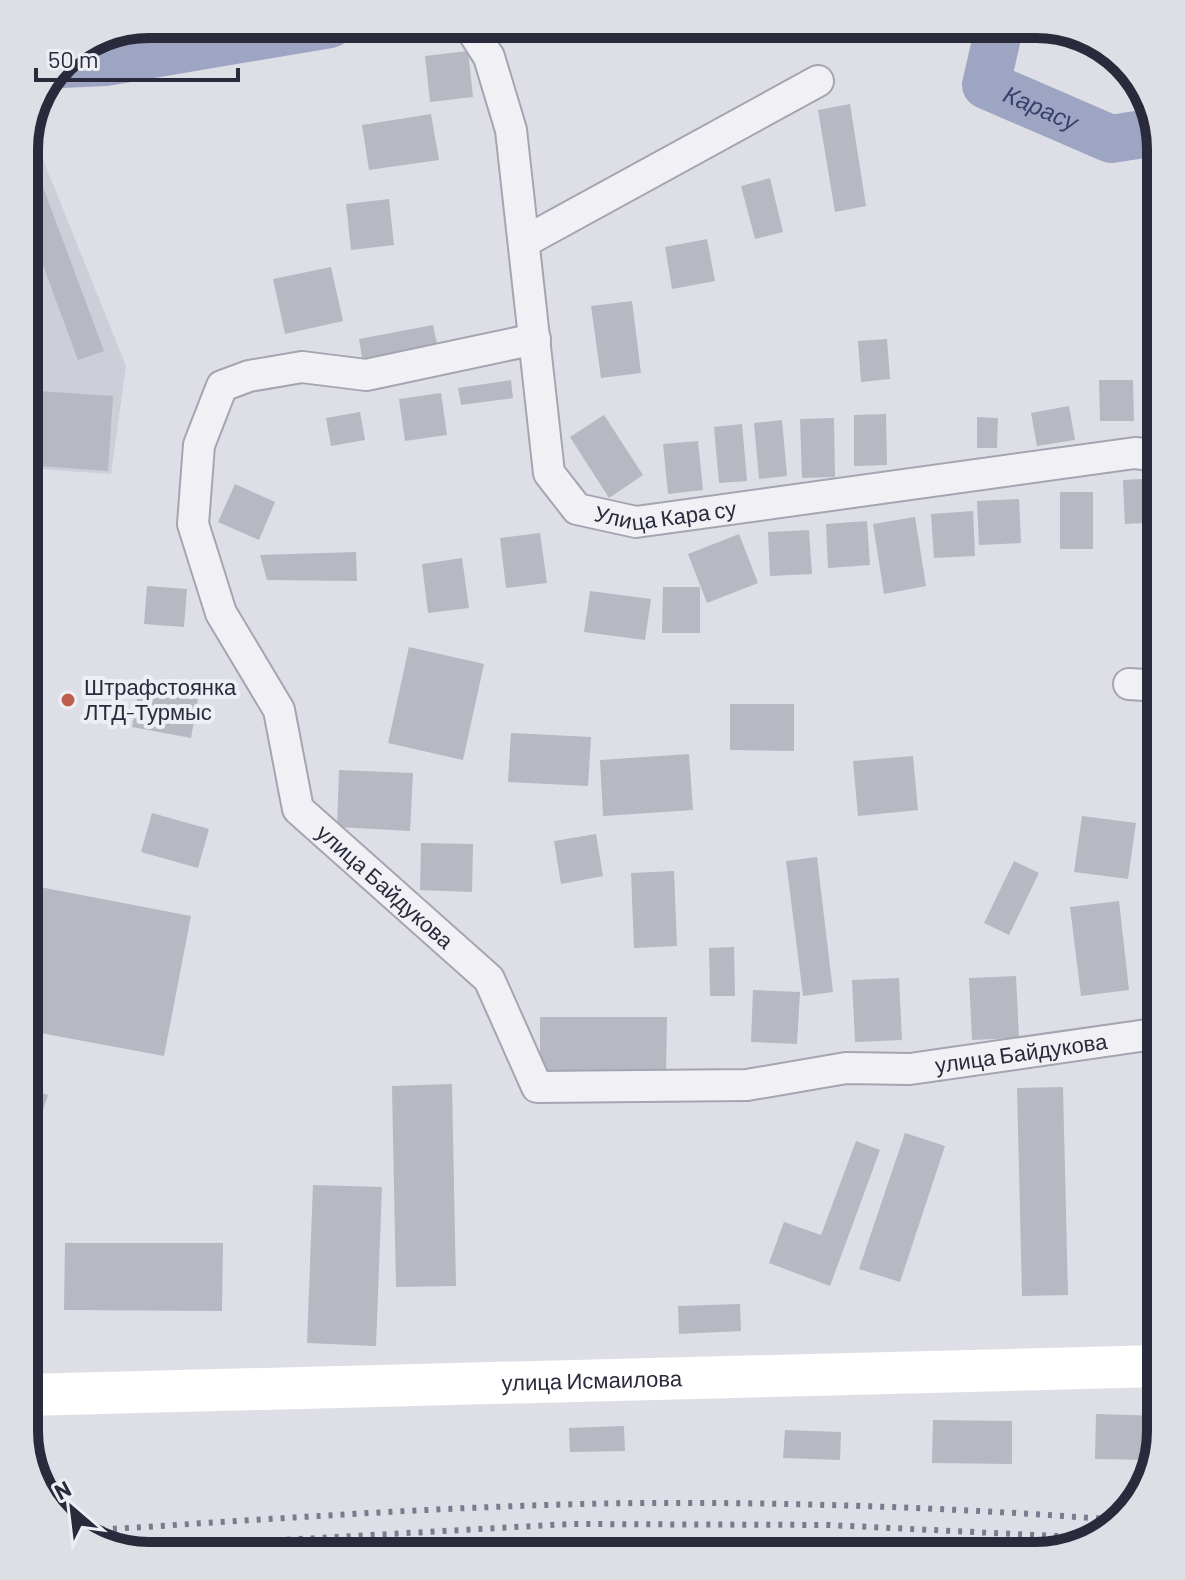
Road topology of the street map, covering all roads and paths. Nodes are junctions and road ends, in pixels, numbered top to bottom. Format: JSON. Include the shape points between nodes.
{"nodes":[{"id":1,"x":477,"y":38,"type":"edge"},
{"id":2,"x":818,"y":81,"type":"dead end"},
{"id":3,"x":524,"y":242,"type":"junction"},
{"id":4,"x":535,"y":339,"type":"junction"},
{"id":5,"x":1147,"y":454,"type":"edge"},
{"id":6,"x":1129,"y":684,"type":"dead end"},
{"id":7,"x":1147,"y":685,"type":"edge"},
{"id":8,"x":1147,"y":1035,"type":"edge"},
{"id":9,"x":1147,"y":1366,"type":"edge"},
{"id":10,"x":38,"y":1395,"type":"edge"}],
"edges":[{"from":1,"to":3,"type":"street","name":"Улица Кара су","via":[[489,57],[511,130]]},
{"from":2,"to":3,"type":"street"},
{"from":3,"to":4,"type":"street","name":"Улица Кара су"},
{"from":4,"to":5,"type":"street","name":"Улица Кара су","via":[[549,473],[577,509],[636,522]]},
{"from":4,"to":8,"type":"street","name":"улица Байдукова","via":[[366,375],[302,367],[222,386],[199,445],[193,524],[221,613],[279,710],[298,809],[489,979],[537,1087],[747,1085],[846,1068],[910,1069]]},
{"from":6,"to":7,"type":"street"},
{"from":9,"to":10,"type":"main road","name":"улица Исмаилова"}]}
